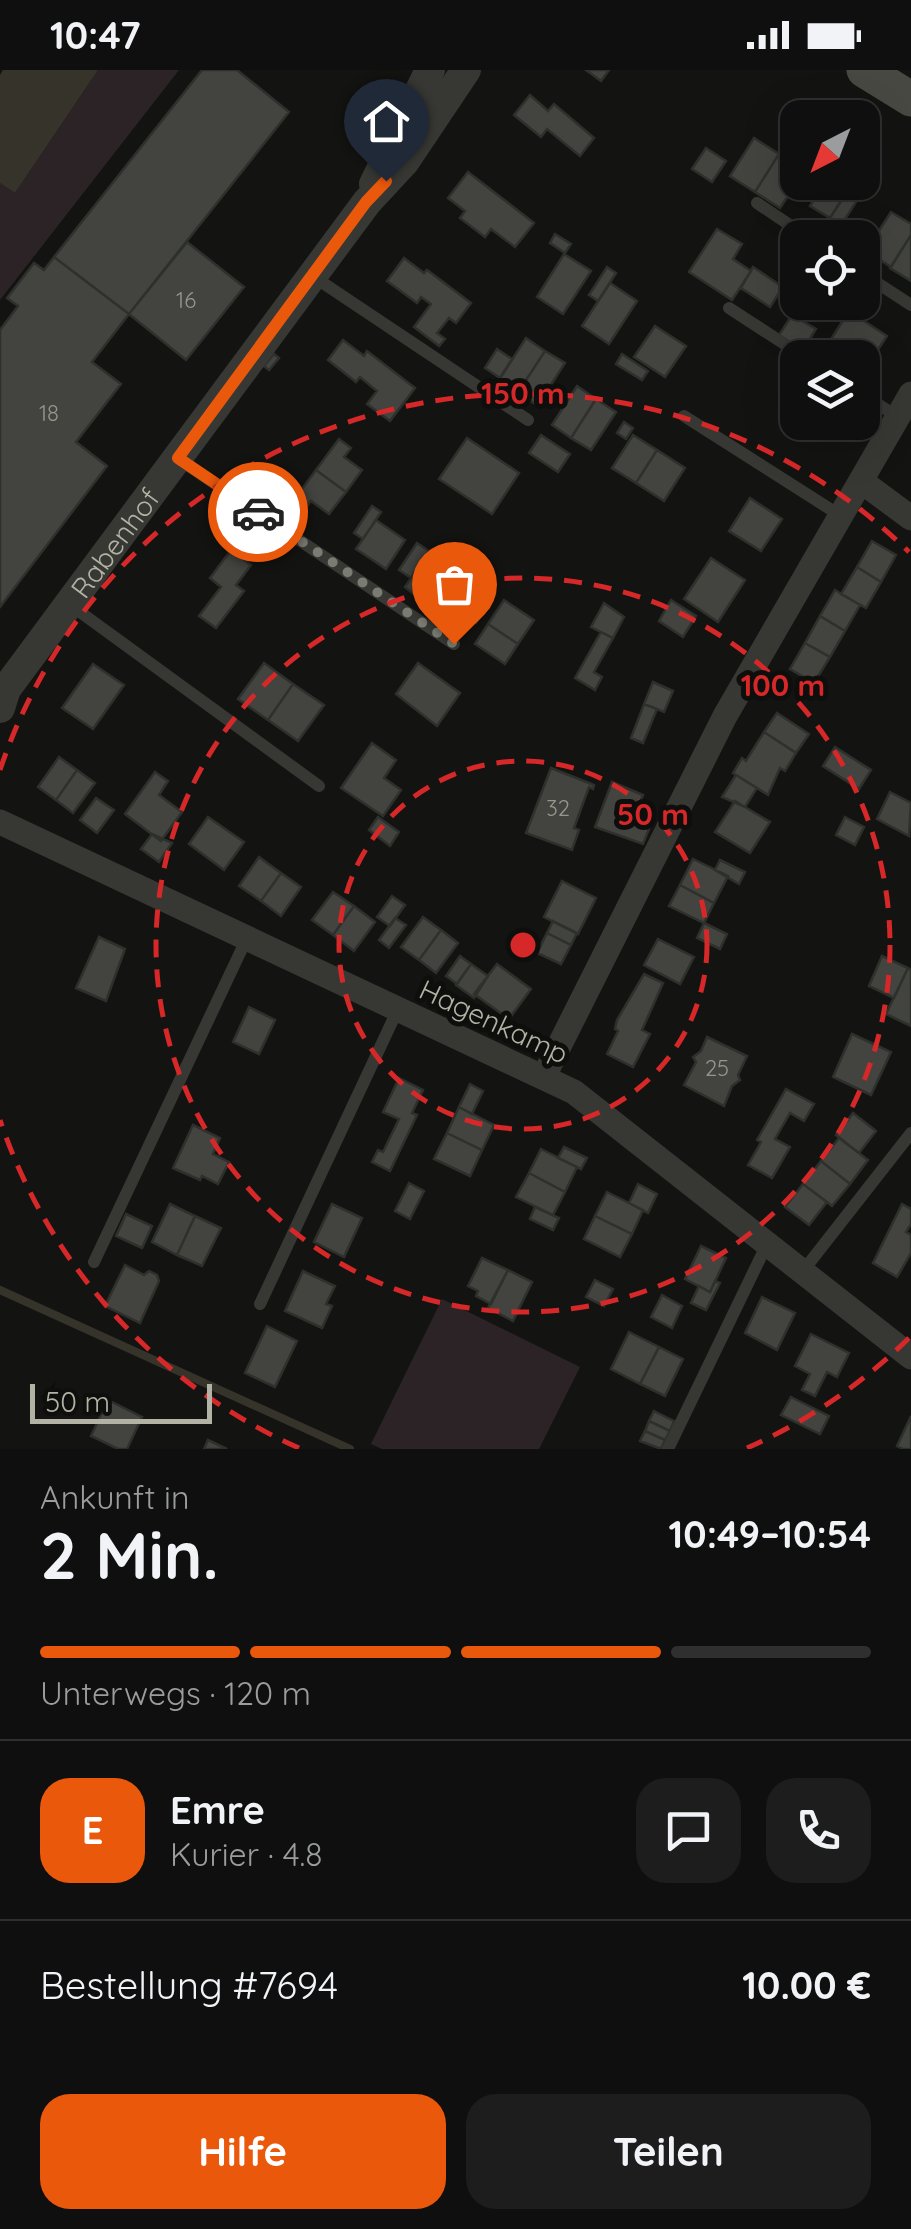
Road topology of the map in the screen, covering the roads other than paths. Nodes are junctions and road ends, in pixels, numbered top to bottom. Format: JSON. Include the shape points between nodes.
{"nodes":[{"id":1,"x":430,"y":70,"type":"edge"},
{"id":2,"x":466,"y":70,"type":"edge"},
{"id":3,"x":864,"y":70,"type":"edge"},
{"id":4,"x":911,"y":99,"type":"edge"},
{"id":5,"x":366,"y":202,"type":"junction"},
{"id":6,"x":758,"y":203,"type":"dead end"},
{"id":7,"x":783,"y":220,"type":"edge"},
{"id":8,"x":314,"y":276,"type":"junction"},
{"id":9,"x":880,"y":285,"type":"edge"},
{"id":10,"x":911,"y":305,"type":"edge"},
{"id":11,"x":730,"y":308,"type":"dead end"},
{"id":12,"x":780,"y":341,"type":"edge"},
{"id":13,"x":904,"y":405,"type":"edge"},
{"id":14,"x":684,"y":416,"type":"dead end"},
{"id":15,"x":528,"y":420,"type":"dead end"},
{"id":16,"x":178,"y":458,"type":"junction"},
{"id":17,"x":861,"y":481,"type":"junction"},
{"id":18,"x":841,"y":516,"type":"junction"},
{"id":19,"x":911,"y":518,"type":"edge"},
{"id":20,"x":69,"y":604,"type":"junction"},
{"id":21,"x":454,"y":644,"type":"dead end"},
{"id":22,"x":2,"y":696,"type":"edge"},
{"id":23,"x":318,"y":786,"type":"dead end"},
{"id":24,"x":0,"y":822,"type":"edge"},
{"id":25,"x":247,"y":938,"type":"junction"},
{"id":26,"x":398,"y":1009,"type":"junction"},
{"id":27,"x":544,"y":1076,"type":"junction"},
{"id":28,"x":911,"y":1133,"type":"edge"},
{"id":29,"x":767,"y":1244,"type":"junction"},
{"id":30,"x":94,"y":1262,"type":"dead end"},
{"id":31,"x":802,"y":1271,"type":"junction"},
{"id":32,"x":260,"y":1304,"type":"dead end"},
{"id":33,"x":911,"y":1357,"type":"edge"},
{"id":34,"x":668,"y":1449,"type":"edge"}],
"edges":[{"from":1,"to":5,"type":"street","name":"Rabenhof"},
{"from":2,"to":5,"type":"street","name":"Rabenhof","via":[[405,161]]},
{"from":3,"to":4,"type":"main road"},
{"from":5,"to":8,"type":"street","name":"Rabenhof"},
{"from":6,"to":7,"type":"lane"},
{"from":8,"to":15,"type":"lane"},
{"from":8,"to":16,"type":"street","name":"Rabenhof"},
{"from":9,"to":10,"type":"lane"},
{"from":11,"to":12,"type":"lane"},
{"from":13,"to":17,"type":"street"},
{"from":14,"to":18,"type":"lane"},
{"from":16,"to":20,"type":"street","name":"Rabenhof"},
{"from":16,"to":21,"type":"lane"},
{"from":17,"to":18,"type":"street"},
{"from":17,"to":19,"type":"street"},
{"from":18,"to":27,"type":"street","via":[[725,716]]},
{"from":20,"to":22,"type":"street","name":"Rabenhof"},
{"from":20,"to":23,"type":"lane"},
{"from":24,"to":25,"type":"street","name":"Hagenkamp"},
{"from":25,"to":26,"type":"street","name":"Hagenkamp"},
{"from":25,"to":30,"type":"lane"},
{"from":26,"to":27,"type":"street","name":"Hagenkamp"},
{"from":26,"to":32,"type":"lane"},
{"from":27,"to":29,"type":"street","name":"Hagenkamp","via":[[597,1108]]},
{"from":28,"to":31,"type":"lane"},
{"from":29,"to":31,"type":"street","name":"Hagenkamp"},
{"from":29,"to":34,"type":"lane"},
{"from":31,"to":33,"type":"street","name":"Hagenkamp"}]}
